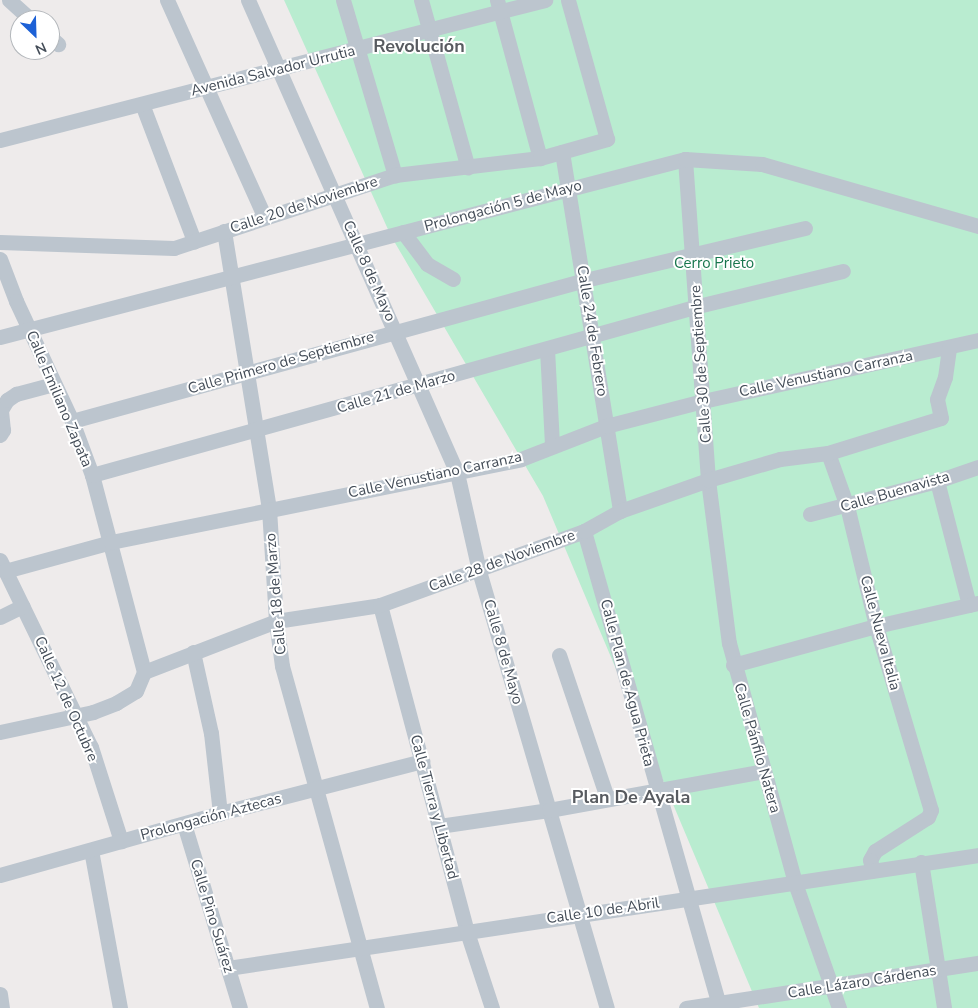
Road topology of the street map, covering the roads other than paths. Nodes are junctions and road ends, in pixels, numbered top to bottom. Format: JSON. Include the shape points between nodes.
{"nodes":[{"id":1,"x":9,"y":0,"type":"edge"},
{"id":2,"x":168,"y":0,"type":"edge"},
{"id":3,"x":248,"y":0,"type":"edge"},
{"id":4,"x":343,"y":0,"type":"edge"},
{"id":5,"x":421,"y":0,"type":"edge"},
{"id":6,"x":545,"y":0,"type":"edge"},
{"id":7,"x":568,"y":0,"type":"edge"},
{"id":8,"x":499,"y":6,"type":"edge"},
{"id":9,"x":20,"y":10,"type":"edge"},
{"id":10,"x":429,"y":31,"type":"junction"},
{"id":11,"x":356,"y":50,"type":"junction"},
{"id":12,"x":278,"y":69,"type":"junction"},
{"id":13,"x":205,"y":88,"type":"junction"},
{"id":14,"x":142,"y":104,"type":"junction"},
{"id":15,"x":0,"y":140,"type":"edge"},
{"id":16,"x":562,"y":152,"type":"junction"},
{"id":17,"x":540,"y":158,"type":"junction"},
{"id":18,"x":685,"y":159,"type":"junction"},
{"id":19,"x":468,"y":168,"type":"junction"},
{"id":20,"x":395,"y":175,"type":"junction"},
{"id":21,"x":570,"y":188,"type":"junction"},
{"id":22,"x":334,"y":193,"type":"junction"},
{"id":23,"x":264,"y":216,"type":"junction"},
{"id":24,"x":978,"y":226,"type":"edge"},
{"id":25,"x":805,"y":228,"type":"dead end"},
{"id":26,"x":224,"y":231,"type":"junction"},
{"id":27,"x":403,"y":232,"type":"junction"},
{"id":28,"x":194,"y":241,"type":"junction"},
{"id":29,"x":0,"y":242,"type":"edge"},
{"id":30,"x":357,"y":245,"type":"junction"},
{"id":31,"x":692,"y":253,"type":"junction"},
{"id":32,"x":0,"y":259,"type":"edge"},
{"id":33,"x":843,"y":272,"type":"dead end"},
{"id":34,"x":233,"y":278,"type":"junction"},
{"id":35,"x":453,"y":279,"type":"dead end"},
{"id":36,"x":585,"y":280,"type":"junction"},
{"id":37,"x":698,"y":306,"type":"junction"},
{"id":38,"x":29,"y":329,"type":"junction"},
{"id":39,"x":395,"y":331,"type":"junction"},
{"id":40,"x":593,"y":335,"type":"junction"},
{"id":41,"x":0,"y":337,"type":"edge"},
{"id":42,"x":978,"y":340,"type":"edge"},
{"id":43,"x":949,"y":347,"type":"junction"},
{"id":44,"x":547,"y":348,"type":"junction"},
{"id":45,"x":247,"y":373,"type":"junction"},
{"id":46,"x":53,"y":384,"type":"junction"},
{"id":47,"x":419,"y":386,"type":"junction"},
{"id":48,"x":703,"y":401,"type":"junction"},
{"id":49,"x":72,"y":421,"type":"junction"},
{"id":50,"x":606,"y":426,"type":"junction"},
{"id":51,"x":256,"y":432,"type":"junction"},
{"id":52,"x":0,"y":435,"type":"edge"},
{"id":53,"x":552,"y":445,"type":"junction"},
{"id":54,"x":828,"y":454,"type":"junction"},
{"id":55,"x":978,"y":467,"type":"edge"},
{"id":56,"x":457,"y":473,"type":"junction"},
{"id":57,"x":92,"y":475,"type":"junction"},
{"id":58,"x":708,"y":480,"type":"junction"},
{"id":59,"x":937,"y":481,"type":"junction"},
{"id":60,"x":847,"y":506,"type":"junction"},
{"id":61,"x":269,"y":509,"type":"junction"},
{"id":62,"x":620,"y":511,"type":"junction"},
{"id":63,"x":810,"y":514,"type":"dead end"},
{"id":64,"x":584,"y":531,"type":"junction"},
{"id":65,"x":111,"y":542,"type":"junction"},
{"id":66,"x":3,"y":565,"type":"edge"},
{"id":67,"x":479,"y":571,"type":"junction"},
{"id":68,"x":974,"y":604,"type":"edge"},
{"id":69,"x":380,"y":605,"type":"junction"},
{"id":70,"x":23,"y":606,"type":"junction"},
{"id":71,"x":0,"y":617,"type":"edge"},
{"id":72,"x":276,"y":622,"type":"junction"},
{"id":73,"x":876,"y":626,"type":"junction"},
{"id":74,"x":192,"y":652,"type":"junction"},
{"id":75,"x":559,"y":655,"type":"dead end"},
{"id":76,"x":733,"y":665,"type":"junction"},
{"id":77,"x":144,"y":672,"type":"junction"},
{"id":78,"x":76,"y":715,"type":"junction"},
{"id":79,"x":0,"y":732,"type":"edge"},
{"id":80,"x":422,"y":761,"type":"junction"},
{"id":81,"x":763,"y":771,"type":"junction"},
{"id":82,"x":316,"y":788,"type":"junction"},
{"id":83,"x":656,"y":789,"type":"junction"},
{"id":84,"x":608,"y":798,"type":"junction"},
{"id":85,"x":549,"y":810,"type":"junction"},
{"id":86,"x":220,"y":813,"type":"junction"},
{"id":87,"x":184,"y":824,"type":"junction"},
{"id":88,"x":439,"y":826,"type":"junction"},
{"id":89,"x":121,"y":841,"type":"junction"},
{"id":90,"x":91,"y":850,"type":"junction"},
{"id":91,"x":978,"y":855,"type":"edge"},
{"id":92,"x":920,"y":862,"type":"junction"},
{"id":93,"x":873,"y":871,"type":"junction"},
{"id":94,"x":0,"y":875,"type":"edge"},
{"id":95,"x":795,"y":883,"type":"junction"},
{"id":96,"x":688,"y":898,"type":"junction"},
{"id":97,"x":580,"y":914,"type":"junction"},
{"id":98,"x":467,"y":932,"type":"junction"},
{"id":99,"x":361,"y":948,"type":"junction"},
{"id":100,"x":978,"y":964,"type":"edge"},
{"id":101,"x":228,"y":968,"type":"junction"},
{"id":102,"x":939,"y":970,"type":"junction"},
{"id":103,"x":834,"y":987,"type":"junction"},
{"id":104,"x":0,"y":994,"type":"edge"},
{"id":105,"x":720,"y":1006,"type":"edge"},
{"id":106,"x":2,"y":1008,"type":"edge"},
{"id":107,"x":120,"y":1008,"type":"edge"},
{"id":108,"x":240,"y":1008,"type":"edge"},
{"id":109,"x":377,"y":1008,"type":"edge"},
{"id":110,"x":492,"y":1008,"type":"edge"},
{"id":111,"x":607,"y":1008,"type":"edge"},
{"id":112,"x":686,"y":1008,"type":"edge"},
{"id":113,"x":839,"y":1008,"type":"edge"},
{"id":114,"x":944,"y":1008,"type":"edge"}],
"edges":[{"from":1,"to":9,"type":"street"},
{"from":2,"to":13,"type":"street"},
{"from":3,"to":12,"type":"street","name":"Calle 8 de Mayo"},
{"from":4,"to":11,"type":"street"},
{"from":5,"to":10,"type":"street"},
{"from":6,"to":8,"type":"street","name":"Avenida Salvador Urrutia"},
{"from":7,"to":16,"type":"street","name":"Calle 20 de Noviembre","via":[[608,140]]},
{"from":8,"to":10,"type":"street","name":"Avenida Salvador Urrutia"},
{"from":8,"to":17,"type":"street"},
{"from":10,"to":11,"type":"street","name":"Avenida Salvador Urrutia"},
{"from":10,"to":19,"type":"street"},
{"from":11,"to":12,"type":"street","name":"Avenida Salvador Urrutia"},
{"from":11,"to":20,"type":"street"},
{"from":12,"to":13,"type":"street","name":"Avenida Salvador Urrutia"},
{"from":12,"to":22,"type":"street","name":"Calle 8 de Mayo"},
{"from":13,"to":14,"type":"street","name":"Avenida Salvador Urrutia"},
{"from":13,"to":23,"type":"street"},
{"from":14,"to":15,"type":"street","name":"Avenida Salvador Urrutia"},
{"from":14,"to":28,"type":"street"},
{"from":16,"to":17,"type":"street","name":"Calle 20 de Noviembre"},
{"from":16,"to":21,"type":"street","name":"Calle 24 de Febrero"},
{"from":17,"to":19,"type":"street","name":"Calle 20 de Noviembre"},
{"from":18,"to":21,"type":"street","name":"Prolongación 5 de Mayo"},
{"from":18,"to":24,"type":"street","name":"Prolongación 5 de Mayo","via":[[762,164]]},
{"from":18,"to":31,"type":"street","name":"Calle 30 de Septiembre"},
{"from":19,"to":20,"type":"street","name":"Calle 20 de Noviembre"},
{"from":20,"to":22,"type":"street","name":"Calle 20 de Noviembre"},
{"from":21,"to":27,"type":"street","name":"Prolongación 5 de Mayo"},
{"from":21,"to":36,"type":"street","name":"Calle 24 de Febrero"},
{"from":22,"to":23,"type":"street","name":"Calle 20 de Noviembre"},
{"from":22,"to":30,"type":"street","name":"Calle 8 de Mayo"},
{"from":23,"to":26,"type":"street","name":"Calle 20 de Noviembre"},
{"from":25,"to":31,"type":"street","name":"Calle Primero de Septiembre"},
{"from":26,"to":28,"type":"street","name":"Calle 20 de Noviembre"},
{"from":26,"to":34,"type":"street","name":"Calle 18 de Marzo"},
{"from":27,"to":30,"type":"street","name":"Prolongación 5 de Mayo"},
{"from":27,"to":35,"type":"street","via":[[426,264]]},
{"from":28,"to":29,"type":"street","name":"Calle 20 de Noviembre","via":[[174,248]]},
{"from":30,"to":34,"type":"street","name":"Prolongación 5 de Mayo"},
{"from":30,"to":39,"type":"street","name":"Calle 8 de Mayo"},
{"from":31,"to":36,"type":"street","name":"Calle Primero de Septiembre"},
{"from":31,"to":37,"type":"street","name":"Calle 30 de Septiembre"},
{"from":32,"to":38,"type":"street","name":"Calle Emiliano Zapata"},
{"from":33,"to":37,"type":"street","name":"Calle 21 de Marzo"},
{"from":34,"to":38,"type":"street","name":"Prolongación 5 de Mayo"},
{"from":34,"to":45,"type":"street","name":"Calle 18 de Marzo"},
{"from":36,"to":39,"type":"street","name":"Calle Primero de Septiembre"},
{"from":36,"to":40,"type":"street","name":"Calle 24 de Febrero"},
{"from":37,"to":40,"type":"street","name":"Calle 21 de Marzo"},
{"from":37,"to":48,"type":"street","name":"Calle 30 de Septiembre"},
{"from":38,"to":41,"type":"street","name":"Prolongación 5 de Mayo"},
{"from":38,"to":46,"type":"street","name":"Calle Emiliano Zapata"},
{"from":39,"to":45,"type":"street","name":"Calle Primero de Septiembre"},
{"from":39,"to":47,"type":"street","name":"Calle 8 de Mayo"},
{"from":40,"to":44,"type":"street","name":"Calle 21 de Marzo"},
{"from":40,"to":50,"type":"street","name":"Calle 24 de Febrero"},
{"from":42,"to":43,"type":"street","name":"Calle Venustiano Carranza"},
{"from":43,"to":48,"type":"street","name":"Calle Venustiano Carranza"},
{"from":43,"to":54,"type":"street","name":"Calle 28 de Noviembre","via":[[945,377],[937,400],[941,418]]},
{"from":44,"to":47,"type":"street","name":"Calle 21 de Marzo"},
{"from":44,"to":53,"type":"street"},
{"from":45,"to":49,"type":"street","name":"Calle Primero de Septiembre"},
{"from":45,"to":51,"type":"street","name":"Calle 18 de Marzo"},
{"from":46,"to":49,"type":"street","name":"Calle Emiliano Zapata"},
{"from":46,"to":52,"type":"street","via":[[16,394],[7,400],[1,410],[3,430]]},
{"from":47,"to":51,"type":"street","name":"Calle 21 de Marzo"},
{"from":47,"to":56,"type":"street","name":"Calle 8 de Mayo"},
{"from":48,"to":50,"type":"street","name":"Calle Venustiano Carranza"},
{"from":48,"to":58,"type":"street","name":"Calle 30 de Septiembre"},
{"from":49,"to":57,"type":"street","name":"Calle Emiliano Zapata"},
{"from":50,"to":53,"type":"street","name":"Calle Venustiano Carranza"},
{"from":50,"to":62,"type":"street","name":"Calle 24 de Febrero"},
{"from":51,"to":57,"type":"street","name":"Calle 21 de Marzo"},
{"from":51,"to":61,"type":"street","name":"Calle 18 de Marzo"},
{"from":53,"to":56,"type":"street","name":"Calle Venustiano Carranza","via":[[521,459]]},
{"from":54,"to":58,"type":"street","name":"Calle 28 de Noviembre","via":[[780,459]]},
{"from":54,"to":60,"type":"street","name":"Calle Nueva Italia"},
{"from":55,"to":59,"type":"street","name":"Calle Buenavista"},
{"from":56,"to":61,"type":"street","name":"Calle Venustiano Carranza"},
{"from":56,"to":67,"type":"street","name":"Calle 8 de Mayo"},
{"from":57,"to":65,"type":"street","name":"Calle Emiliano Zapata"},
{"from":58,"to":62,"type":"street","name":"Calle 28 de Noviembre"},
{"from":58,"to":76,"type":"street","name":"Calle Pánfilo Natera"},
{"from":59,"to":60,"type":"street","name":"Calle Buenavista"},
{"from":59,"to":68,"type":"street"},
{"from":60,"to":63,"type":"street","name":"Calle Buenavista"},
{"from":60,"to":73,"type":"street","name":"Calle Nueva Italia"},
{"from":61,"to":65,"type":"street","name":"Calle Venustiano Carranza"},
{"from":61,"to":72,"type":"street","name":"Calle 18 de Marzo"},
{"from":62,"to":64,"type":"street","name":"Calle 28 de Noviembre"},
{"from":64,"to":67,"type":"street","name":"Calle 28 de Noviembre"},
{"from":64,"to":83,"type":"street","name":"Calle Plan de Agua Prieta"},
{"from":65,"to":66,"type":"street","name":"Calle Venustiano Carranza"},
{"from":65,"to":77,"type":"street","name":"Calle Emiliano Zapata"},
{"from":66,"to":70,"type":"street","name":"Calle 12 de Octubre"},
{"from":67,"to":69,"type":"street","name":"Calle 28 de Noviembre"},
{"from":67,"to":85,"type":"street","name":"Calle 8 de Mayo"},
{"from":68,"to":73,"type":"street"},
{"from":69,"to":72,"type":"street","name":"Calle 28 de Noviembre"},
{"from":69,"to":80,"type":"street","name":"Calle Tierra y Libertad"},
{"from":70,"to":71,"type":"street"},
{"from":70,"to":78,"type":"street","name":"Calle 12 de Octubre"},
{"from":72,"to":74,"type":"street","name":"Calle 28 de Noviembre"},
{"from":72,"to":82,"type":"street","name":"Calle 18 de Marzo","via":[[294,714]]},
{"from":73,"to":76,"type":"street"},
{"from":73,"to":93,"type":"street","name":"Calle Nueva Italia","via":[[930,814],[875,851],[870,860]]},
{"from":74,"to":77,"type":"street","name":"Calle 28 de Noviembre"},
{"from":74,"to":86,"type":"street","via":[[211,733]]},
{"from":75,"to":84,"type":"street"},
{"from":76,"to":81,"type":"street","name":"Calle Pánfilo Natera"},
{"from":77,"to":78,"type":"street","via":[[136,691],[116,703]]},
{"from":78,"to":79,"type":"street"},
{"from":78,"to":89,"type":"street","name":"Calle 12 de Octubre","via":[[91,747]]},
{"from":80,"to":82,"type":"street","name":"Prolongación Aztecas"},
{"from":80,"to":88,"type":"street","name":"Calle Tierra y Libertad"},
{"from":81,"to":83,"type":"street"},
{"from":81,"to":95,"type":"street","name":"Calle Pánfilo Natera"},
{"from":82,"to":86,"type":"street","name":"Prolongación Aztecas"},
{"from":82,"to":99,"type":"street","name":"Calle 18 de Marzo"},
{"from":83,"to":84,"type":"street"},
{"from":83,"to":96,"type":"street","name":"Calle Plan de Agua Prieta"},
{"from":84,"to":85,"type":"street"},
{"from":85,"to":88,"type":"street"},
{"from":85,"to":97,"type":"street","name":"Calle 8 de Mayo"},
{"from":86,"to":87,"type":"street","name":"Prolongación Aztecas"},
{"from":87,"to":89,"type":"street","name":"Prolongación Aztecas"},
{"from":87,"to":101,"type":"street","name":"Calle Pino Suárez"},
{"from":88,"to":98,"type":"street","name":"Calle Tierra y Libertad"},
{"from":89,"to":90,"type":"street","name":"Prolongación Aztecas"},
{"from":90,"to":94,"type":"street","name":"Prolongación Aztecas"},
{"from":90,"to":107,"type":"street"},
{"from":91,"to":92,"type":"street","name":"Calle 10 de Abril"},
{"from":92,"to":93,"type":"street","name":"Calle 10 de Abril"},
{"from":92,"to":102,"type":"street"},
{"from":93,"to":95,"type":"street","name":"Calle 10 de Abril"},
{"from":95,"to":96,"type":"street","name":"Calle 10 de Abril"},
{"from":95,"to":103,"type":"street","name":"Calle Pánfilo Natera"},
{"from":96,"to":97,"type":"street","name":"Calle 10 de Abril"},
{"from":96,"to":105,"type":"street","name":"Calle Plan de Agua Prieta"},
{"from":97,"to":98,"type":"street","name":"Calle 10 de Abril"},
{"from":97,"to":111,"type":"street","name":"Calle 8 de Mayo"},
{"from":98,"to":99,"type":"street","name":"Calle 10 de Abril"},
{"from":98,"to":110,"type":"street","name":"Calle Tierra y Libertad"},
{"from":99,"to":101,"type":"street","name":"Calle 10 de Abril"},
{"from":99,"to":109,"type":"street","name":"Calle 18 de Marzo"},
{"from":100,"to":102,"type":"street","name":"Calle Lázaro Cárdenas"},
{"from":101,"to":108,"type":"street","name":"Calle Pino Suárez"},
{"from":102,"to":103,"type":"street","name":"Calle Lázaro Cárdenas"},
{"from":102,"to":114,"type":"street"},
{"from":103,"to":105,"type":"street","name":"Calle Lázaro Cárdenas"},
{"from":103,"to":113,"type":"street","name":"Calle Pánfilo Natera"},
{"from":104,"to":106,"type":"street"},
{"from":105,"to":112,"type":"street","name":"Calle Lázaro Cárdenas"}]}
